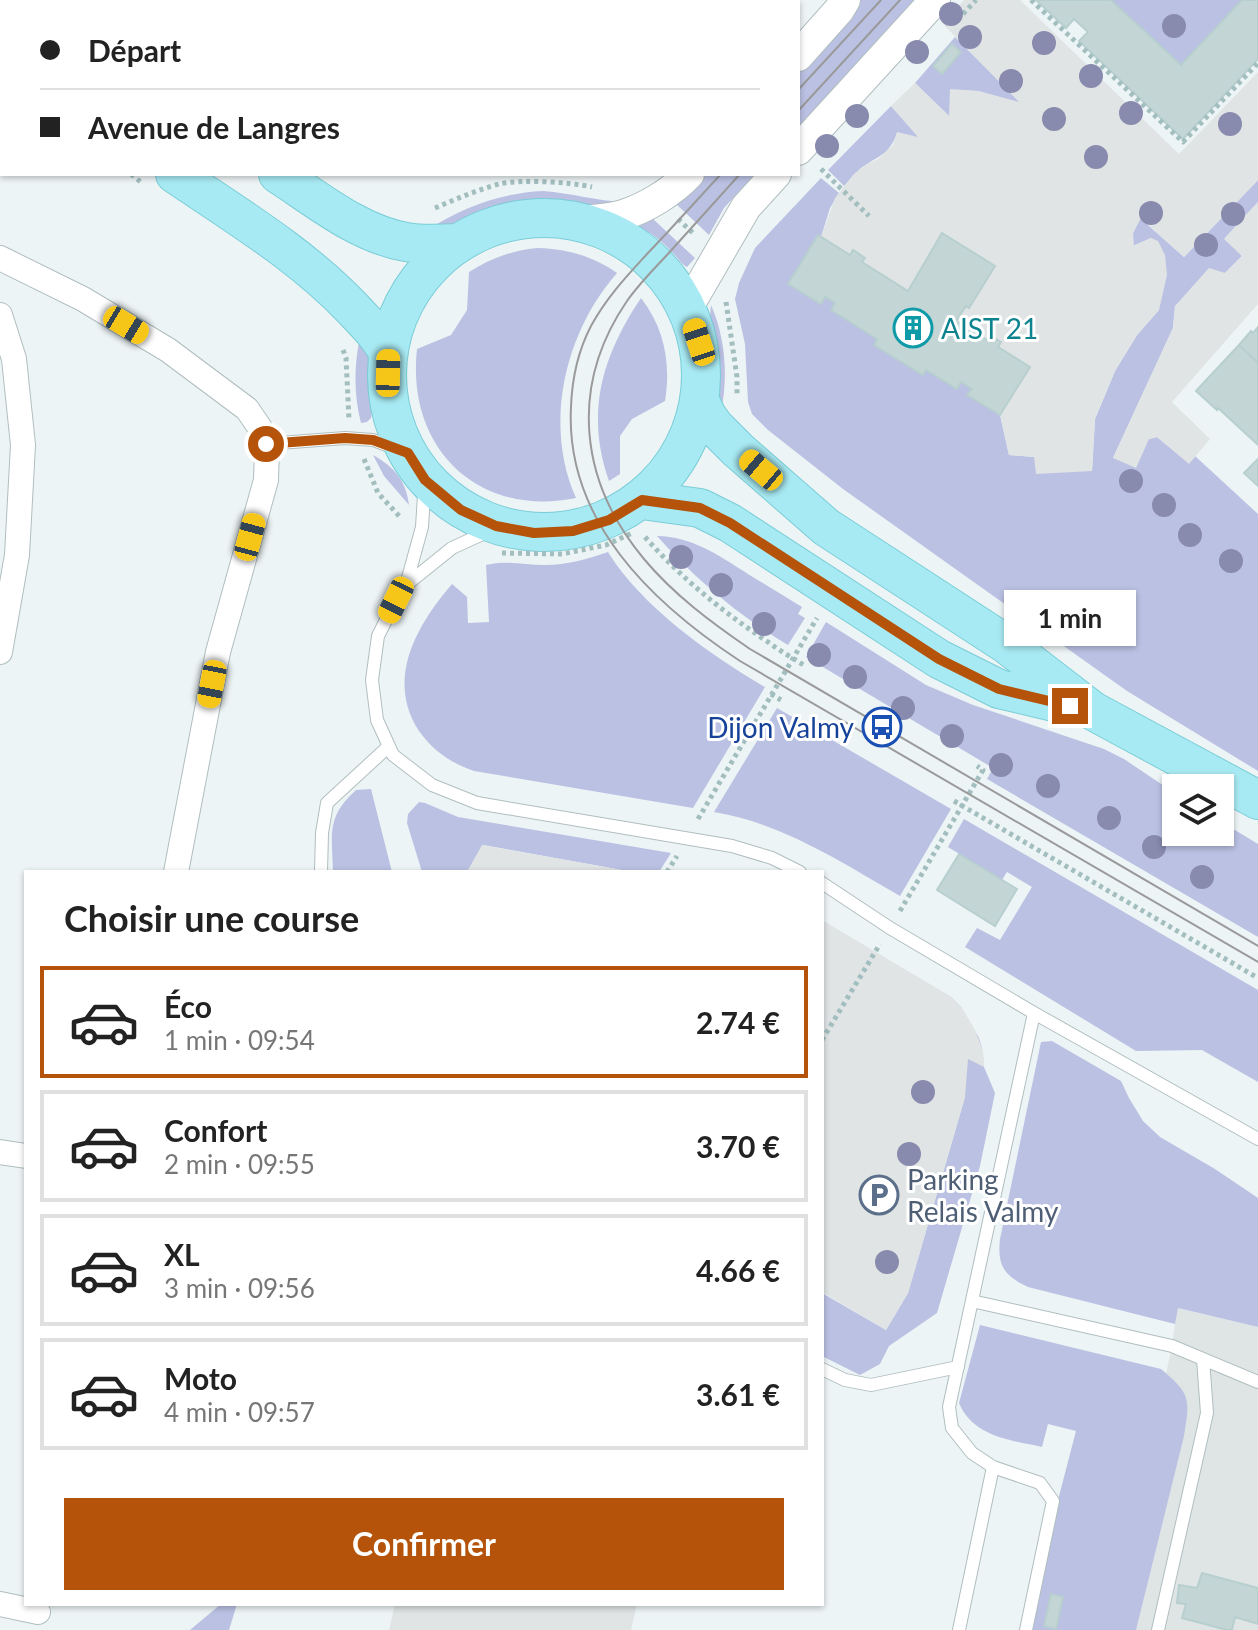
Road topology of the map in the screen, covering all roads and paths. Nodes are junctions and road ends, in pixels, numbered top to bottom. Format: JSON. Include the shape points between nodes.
{"nodes":[{"id":1,"x":845,"y":0,"type":"edge"},
{"id":2,"x":935,"y":0,"type":"edge"},
{"id":3,"x":1031,"y":0,"type":"edge"},
{"id":4,"x":803,"y":39,"type":"edge"},
{"id":5,"x":1258,"y":63,"type":"edge"},
{"id":6,"x":809,"y":159,"type":"edge"},
{"id":7,"x":178,"y":176,"type":"edge"},
{"id":8,"x":281,"y":176,"type":"edge"},
{"id":9,"x":686,"y":176,"type":"edge"},
{"id":10,"x":774,"y":176,"type":"edge"},
{"id":11,"x":606,"y":190,"type":"dead end"},
{"id":12,"x":657,"y":199,"type":"junction"},
{"id":13,"x":429,"y":211,"type":"dead end"},
{"id":14,"x":869,"y":216,"type":"dead end"},
{"id":15,"x":584,"y":221,"type":"junction"},
{"id":16,"x":457,"y":243,"type":"junction"},
{"id":17,"x":717,"y":254,"type":"junction"},
{"id":18,"x":0,"y":258,"type":"edge"},
{"id":19,"x":726,"y":299,"type":"dead end"},
{"id":20,"x":688,"y":307,"type":"junction"},
{"id":21,"x":0,"y":315,"type":"edge"},
{"id":22,"x":342,"y":345,"type":"dead end"},
{"id":23,"x":388,"y":353,"type":"junction"},
{"id":24,"x":700,"y":401,"type":"junction"},
{"id":25,"x":355,"y":438,"type":"junction"},
{"id":26,"x":266,"y":444,"type":"junction"},
{"id":27,"x":738,"y":450,"type":"junction"},
{"id":28,"x":417,"y":466,"type":"junction"},
{"id":29,"x":641,"y":515,"type":"junction"},
{"id":30,"x":422,"y":527,"type":"junction"},
{"id":31,"x":505,"y":528,"type":"junction"},
{"id":32,"x":452,"y":548,"type":"junction"},
{"id":33,"x":406,"y":585,"type":"junction"},
{"id":34,"x":822,"y":610,"type":"dead end"},
{"id":35,"x":0,"y":652,"type":"edge"},
{"id":36,"x":793,"y":658,"type":"junction"},
{"id":37,"x":805,"y":666,"type":"dead end"},
{"id":38,"x":771,"y":694,"type":"junction"},
{"id":39,"x":781,"y":700,"type":"dead end"},
{"id":40,"x":1093,"y":711,"type":"junction"},
{"id":41,"x":389,"y":746,"type":"junction"},
{"id":42,"x":977,"y":766,"type":"dead end"},
{"id":43,"x":1258,"y":800,"type":"edge"},
{"id":44,"x":954,"y":801,"type":"dead end"},
{"id":45,"x":961,"y":806,"type":"junction"},
{"id":46,"x":688,"y":837,"type":"junction"},
{"id":47,"x":176,"y":870,"type":"edge"},
{"id":48,"x":321,"y":870,"type":"edge"},
{"id":49,"x":668,"y":870,"type":"edge"},
{"id":50,"x":796,"y":870,"type":"edge"},
{"id":51,"x":824,"y":884,"type":"edge"},
{"id":52,"x":890,"y":928,"type":"junction"},
{"id":53,"x":1258,"y":978,"type":"edge"},
{"id":54,"x":1034,"y":1013,"type":"junction"},
{"id":55,"x":824,"y":1037,"type":"edge"},
{"id":56,"x":1258,"y":1139,"type":"edge"},
{"id":57,"x":0,"y":1152,"type":"edge"},
{"id":58,"x":24,"y":1156,"type":"edge"},
{"id":59,"x":972,"y":1301,"type":"junction"},
{"id":60,"x":1203,"y":1359,"type":"junction"},
{"id":61,"x":958,"y":1367,"type":"junction"},
{"id":62,"x":824,"y":1370,"type":"edge"},
{"id":63,"x":1258,"y":1382,"type":"edge"},
{"id":64,"x":993,"y":1467,"type":"junction"},
{"id":65,"x":0,"y":1604,"type":"edge"},
{"id":66,"x":38,"y":1615,"type":"edge"},
{"id":67,"x":959,"y":1630,"type":"edge"},
{"id":68,"x":1026,"y":1630,"type":"edge"},
{"id":69,"x":1158,"y":1630,"type":"edge"}],
"edges":[{"from":1,"to":4,"type":"street"},
{"from":2,"to":6,"type":"street"},
{"from":3,"to":5,"type":"path","via":[[1183,142]]},
{"from":6,"to":14,"type":"path"},
{"from":7,"to":23,"type":"main road","via":[[307,267],[370,326]]},
{"from":8,"to":16,"type":"main road","via":[[361,228],[406,242]]},
{"from":9,"to":12,"type":"street"},
{"from":10,"to":17,"type":"street","via":[[746,207]]},
{"from":11,"to":13,"type":"path","via":[[503,183]]},
{"from":12,"to":15,"type":"street","via":[[622,215]]},
{"from":12,"to":17,"type":"path"},
{"from":15,"to":16,"type":"main road","via":[[542,216],[500,222]]},
{"from":15,"to":20,"type":"main road","via":[[647,254]]},
{"from":16,"to":23,"type":"main road","via":[[429,266],[405,301]]},
{"from":17,"to":20,"type":"street"},
{"from":18,"to":26,"type":"street","via":[[168,350],[247,409]]},
{"from":19,"to":27,"type":"path","via":[[737,406],[747,429]]},
{"from":20,"to":24,"type":"main road","via":[[699,342]]},
{"from":21,"to":35,"type":"street","via":[[14,359],[23,445],[17,555]]},
{"from":22,"to":25,"type":"path","via":[[349,424]]},
{"from":23,"to":28,"type":"main road","via":[[387,393],[399,439]]},
{"from":24,"to":27,"type":"main road","via":[[715,427]]},
{"from":24,"to":29,"type":"main road","via":[[677,462]]},
{"from":25,"to":26,"type":"lane"},
{"from":25,"to":28,"type":"lane","via":[[373,440]]},
{"from":25,"to":30,"type":"path","via":[[378,493],[406,522]]},
{"from":26,"to":47,"type":"street","via":[[266,480],[218,652]]},
{"from":27,"to":40,"type":"main road","via":[[826,527],[1006,644]]},
{"from":28,"to":30,"type":"lane"},
{"from":28,"to":31,"type":"main road","via":[[461,510]]},
{"from":29,"to":31,"type":"main road","via":[[573,531]]},
{"from":29,"to":32,"type":"path","via":[[591,549],[491,554],[464,564]]},
{"from":29,"to":36,"type":"path","via":[[672,566]]},
{"from":29,"to":40,"type":"main road","via":[[700,508],[939,659],[999,689]]},
{"from":30,"to":33,"type":"lane"},
{"from":31,"to":32,"type":"lane"},
{"from":32,"to":33,"type":"lane"},
{"from":33,"to":41,"type":"lane","via":[[378,636],[372,680],[377,720]]},
{"from":34,"to":36,"type":"path"},
{"from":36,"to":37,"type":"path"},
{"from":36,"to":38,"type":"path"},
{"from":38,"to":39,"type":"path"},
{"from":38,"to":46,"type":"path"},
{"from":40,"to":43,"type":"main road"},
{"from":41,"to":46,"type":"lane","via":[[432,785],[477,803]]},
{"from":41,"to":48,"type":"lane","via":[[327,803]]},
{"from":42,"to":45,"type":"path","via":[[983,770]]},
{"from":44,"to":45,"type":"path"},
{"from":45,"to":52,"type":"path"},
{"from":45,"to":53,"type":"path"},
{"from":46,"to":49,"type":"path"},
{"from":46,"to":50,"type":"lane","via":[[772,858]]},
{"from":51,"to":52,"type":"lane"},
{"from":52,"to":54,"type":"lane"},
{"from":52,"to":55,"type":"path"},
{"from":54,"to":56,"type":"lane"},
{"from":54,"to":59,"type":"lane"},
{"from":57,"to":58,"type":"street"},
{"from":59,"to":60,"type":"lane","via":[[1172,1346]]},
{"from":59,"to":61,"type":"lane"},
{"from":60,"to":63,"type":"lane"},
{"from":60,"to":69,"type":"lane","via":[[1207,1413]]},
{"from":61,"to":62,"type":"lane","via":[[871,1385]]},
{"from":61,"to":64,"type":"lane","via":[[949,1407],[952,1428],[972,1453]]},
{"from":64,"to":67,"type":"lane"},
{"from":64,"to":68,"type":"lane","via":[[1040,1483],[1053,1501]]},
{"from":65,"to":66,"type":"street"}]}
